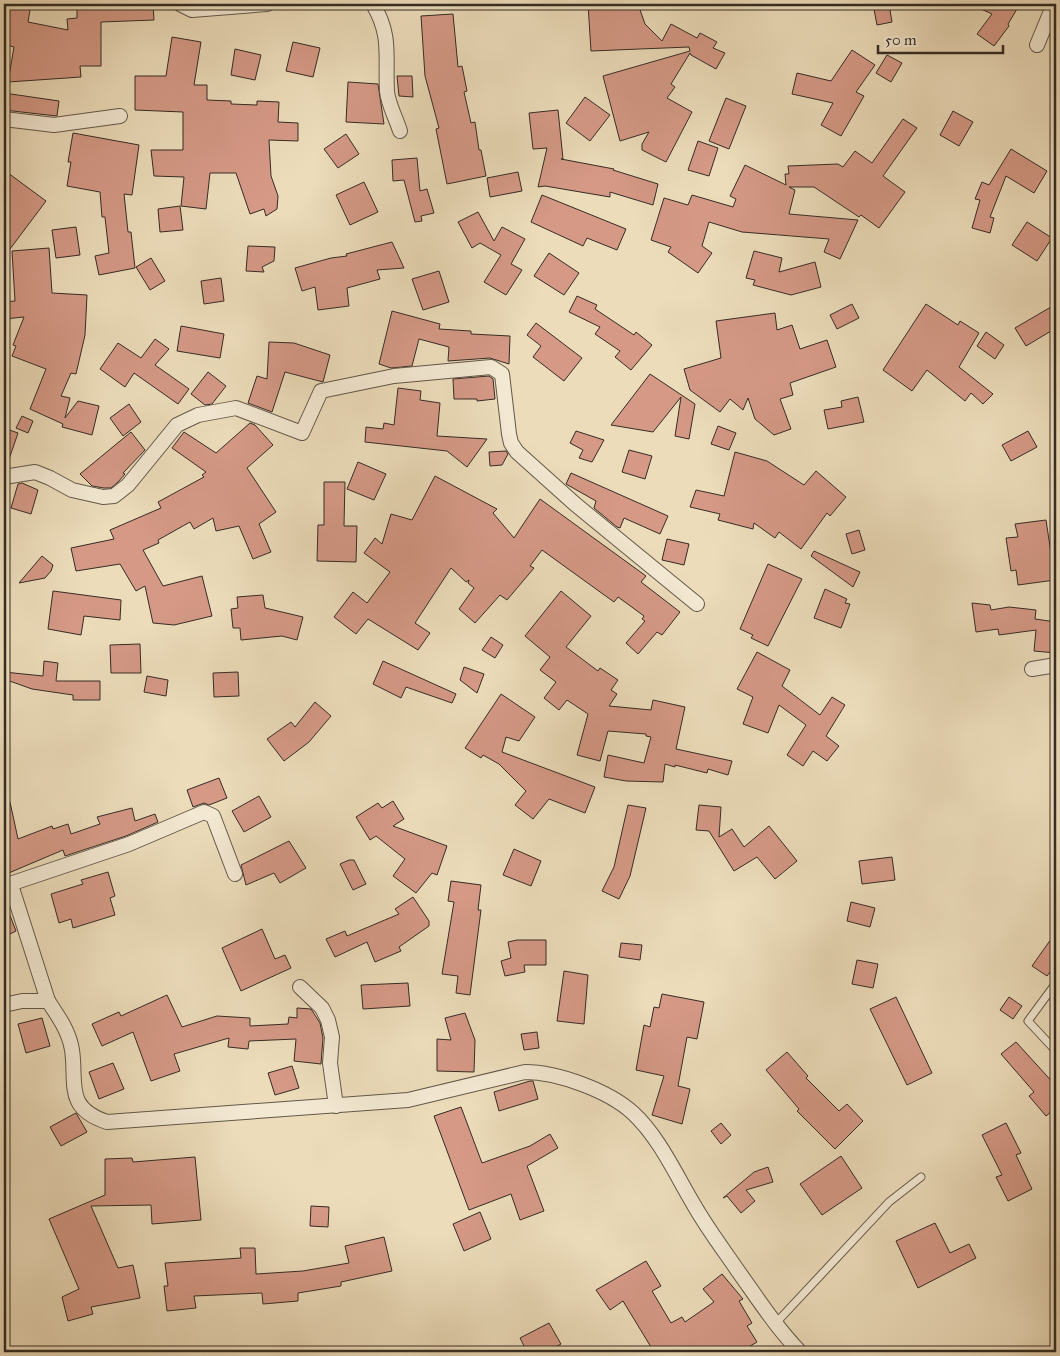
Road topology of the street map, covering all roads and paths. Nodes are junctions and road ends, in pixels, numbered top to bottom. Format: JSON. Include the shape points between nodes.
{"nodes":[{"id":1,"x":180,"y":4,"type":"edge"},
{"id":2,"x":267,"y":4,"type":"edge"},
{"id":3,"x":373,"y":4,"type":"edge"},
{"id":4,"x":1054,"y":4,"type":"edge"},
{"id":5,"x":1037,"y":45,"type":"dead end"},
{"id":6,"x":120,"y":116,"type":"dead end"},
{"id":7,"x":4,"y":118,"type":"edge"},
{"id":8,"x":400,"y":131,"type":"dead end"},
{"id":9,"x":4,"y":477,"type":"edge"},
{"id":10,"x":697,"y":604,"type":"dead end"},
{"id":11,"x":1056,"y":665,"type":"edge"},
{"id":12,"x":1032,"y":670,"type":"dead end"},
{"id":13,"x":235,"y":874,"type":"dead end"},
{"id":14,"x":8,"y":885,"type":"edge"},
{"id":15,"x":1056,"y":983,"type":"edge"},
{"id":16,"x":300,"y":988,"type":"dead end"},
{"id":17,"x":48,"y":1001,"type":"junction"},
{"id":18,"x":4,"y":1005,"type":"edge"},
{"id":19,"x":1056,"y":1051,"type":"edge"},
{"id":20,"x":336,"y":1106,"type":"junction"},
{"id":21,"x":921,"y":1177,"type":"dead end"},
{"id":22,"x":775,"y":1325,"type":"junction"},
{"id":23,"x":800,"y":1352,"type":"edge"}],
"edges":[{"from":1,"to":2,"type":"street","via":[[192,10]]},
{"from":3,"to":8,"type":"street","via":[[385,28],[387,91]]},
{"from":4,"to":5,"type":"street"},
{"from":6,"to":7,"type":"street","via":[[54,125]]},
{"from":9,"to":10,"type":"street","via":[[35,472],[72,490],[103,497],[114,496],[128,484],[177,425],[198,415],[236,408],[302,434],[321,390],[394,376],[491,367],[502,374],[509,434],[517,452]]},
{"from":11,"to":12,"type":"street"},
{"from":13,"to":14,"type":"street","via":[[213,816],[204,812],[129,844]]},
{"from":14,"to":17,"type":"street"},
{"from":15,"to":19,"type":"lane","via":[[1028,1021]]},
{"from":16,"to":20,"type":"street","via":[[322,1008],[328,1020]]},
{"from":17,"to":18,"type":"street"},
{"from":17,"to":20,"type":"street","via":[[65,1028],[72,1050],[72,1081],[77,1099],[99,1120]]},
{"from":20,"to":22,"type":"street","via":[[423,1098],[525,1072],[538,1072],[610,1096],[649,1130],[702,1220]]},
{"from":21,"to":22,"type":"lane","via":[[888,1202]]},
{"from":22,"to":23,"type":"street"}]}
